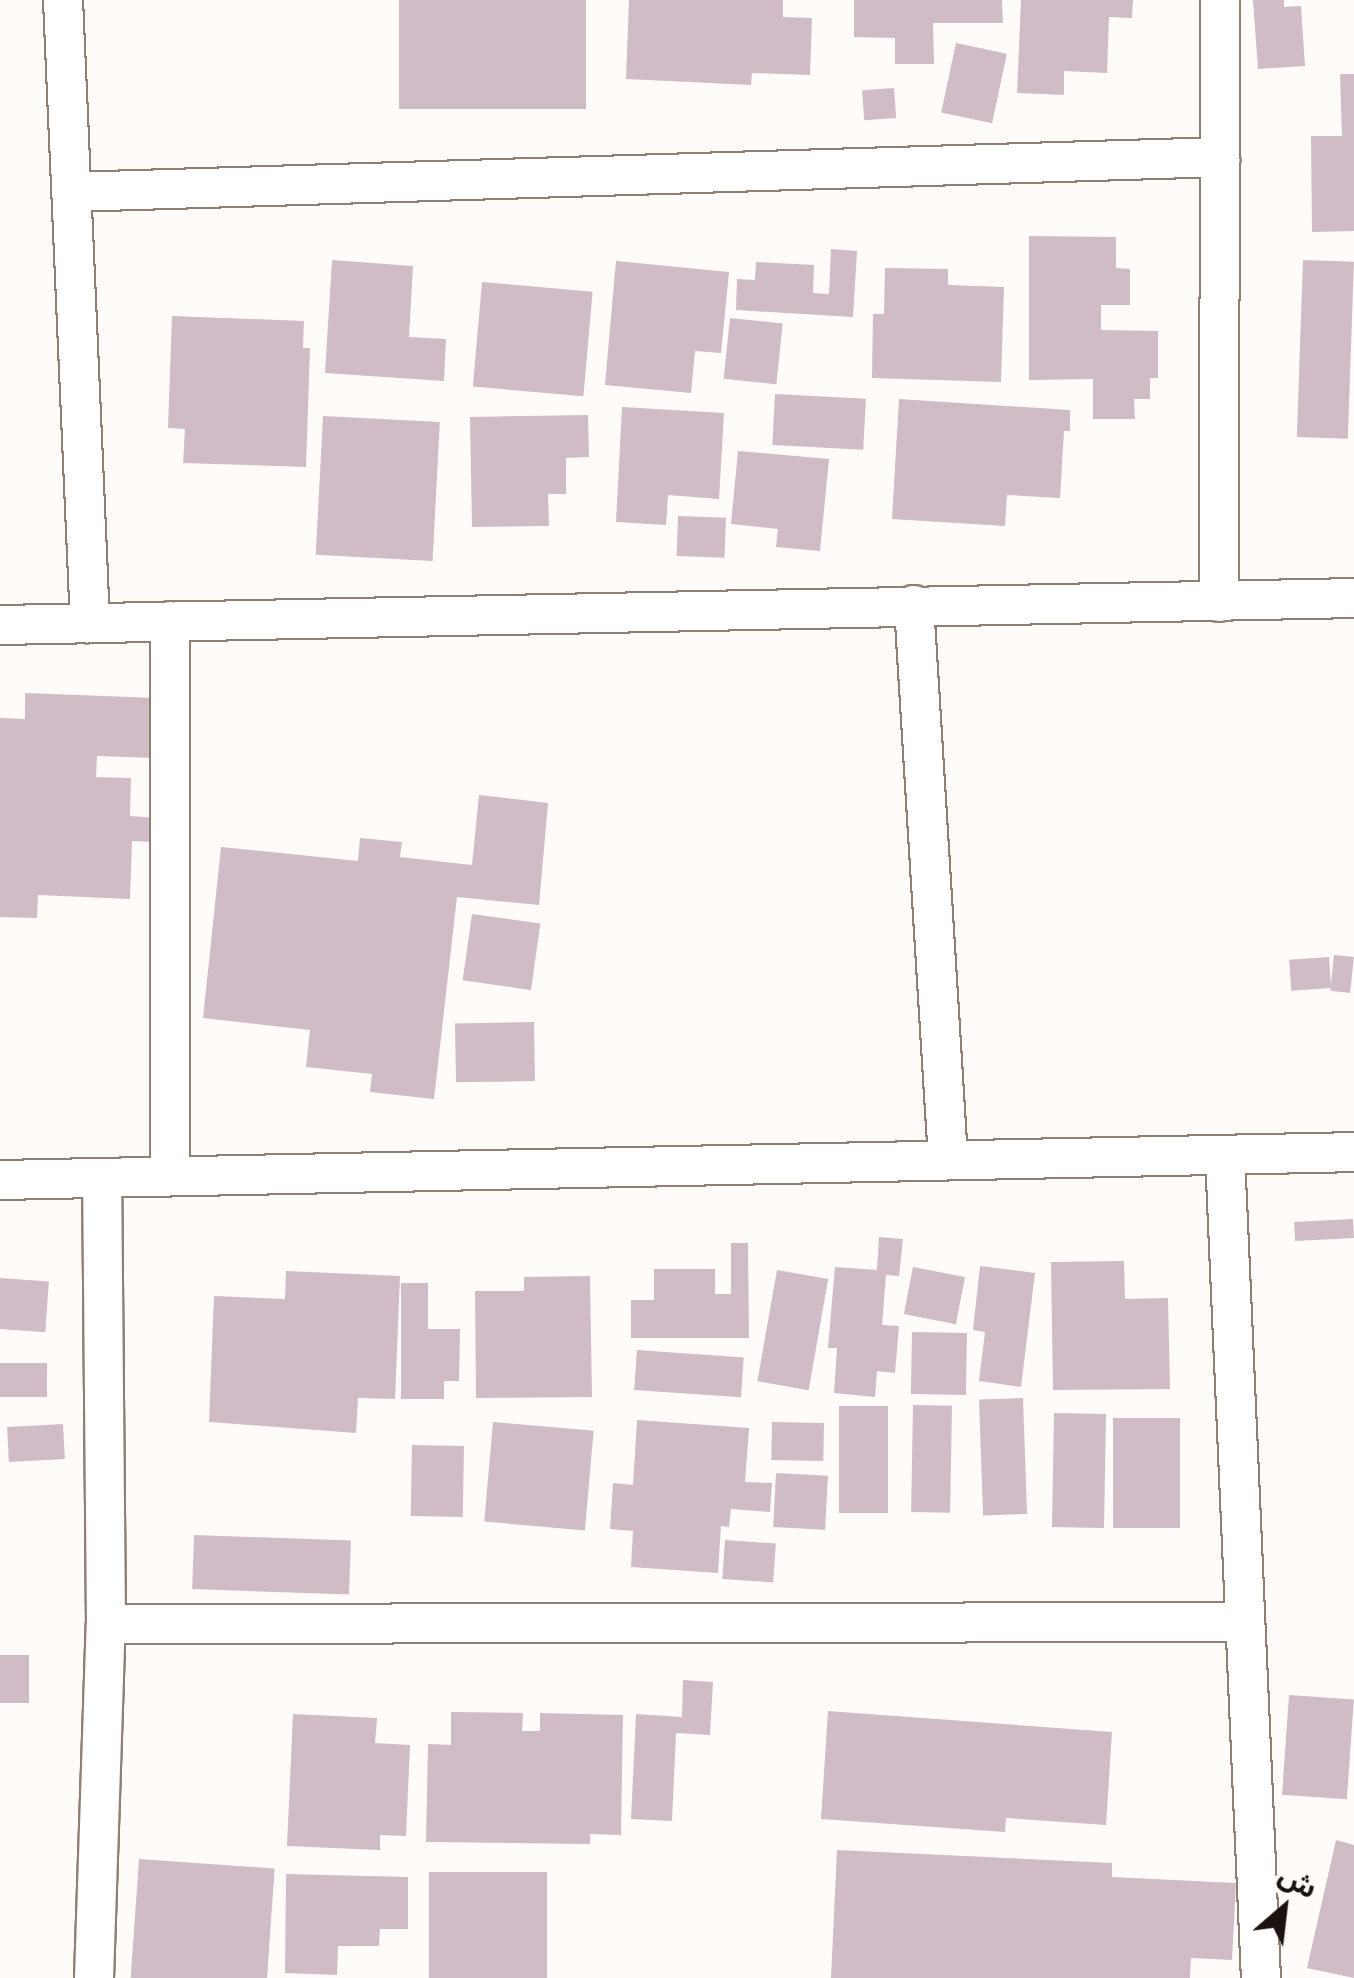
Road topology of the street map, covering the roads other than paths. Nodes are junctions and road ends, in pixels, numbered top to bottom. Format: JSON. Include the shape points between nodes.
{"nodes":[{"id":1,"x":63,"y":0,"type":"edge"},
{"id":2,"x":1220,"y":0,"type":"edge"},
{"id":3,"x":1220,"y":157,"type":"junction"},
{"id":4,"x":71,"y":192,"type":"junction"},
{"id":5,"x":1354,"y":598,"type":"edge"},
{"id":6,"x":1219,"y":602,"type":"junction"},
{"id":7,"x":914,"y":605,"type":"junction"},
{"id":8,"x":170,"y":621,"type":"junction"},
{"id":9,"x":90,"y":623,"type":"junction"},
{"id":10,"x":0,"y":625,"type":"edge"},
{"id":11,"x":1354,"y":1152,"type":"edge"},
{"id":12,"x":1225,"y":1155,"type":"junction"},
{"id":13,"x":948,"y":1160,"type":"junction"},
{"id":14,"x":170,"y":1176,"type":"junction"},
{"id":15,"x":102,"y":1178,"type":"junction"},
{"id":16,"x":0,"y":1180,"type":"edge"},
{"id":17,"x":1245,"y":1622,"type":"junction"},
{"id":18,"x":106,"y":1624,"type":"junction"},
{"id":19,"x":94,"y":1978,"type":"edge"},
{"id":20,"x":1261,"y":1978,"type":"edge"}],
"edges":[{"from":1,"to":4,"type":"street"},
{"from":2,"to":3,"type":"street"},
{"from":3,"to":4,"type":"street"},
{"from":3,"to":6,"type":"street"},
{"from":4,"to":9,"type":"street"},
{"from":5,"to":6,"type":"street"},
{"from":6,"to":7,"type":"street"},
{"from":7,"to":8,"type":"street"},
{"from":7,"to":13,"type":"street"},
{"from":8,"to":9,"type":"street"},
{"from":8,"to":14,"type":"street"},
{"from":9,"to":10,"type":"street"},
{"from":11,"to":12,"type":"street"},
{"from":12,"to":13,"type":"street"},
{"from":12,"to":17,"type":"street"},
{"from":13,"to":14,"type":"street"},
{"from":14,"to":15,"type":"street"},
{"from":15,"to":16,"type":"street"},
{"from":15,"to":18,"type":"street"},
{"from":17,"to":18,"type":"street"},
{"from":17,"to":20,"type":"street"},
{"from":18,"to":19,"type":"street"}]}
